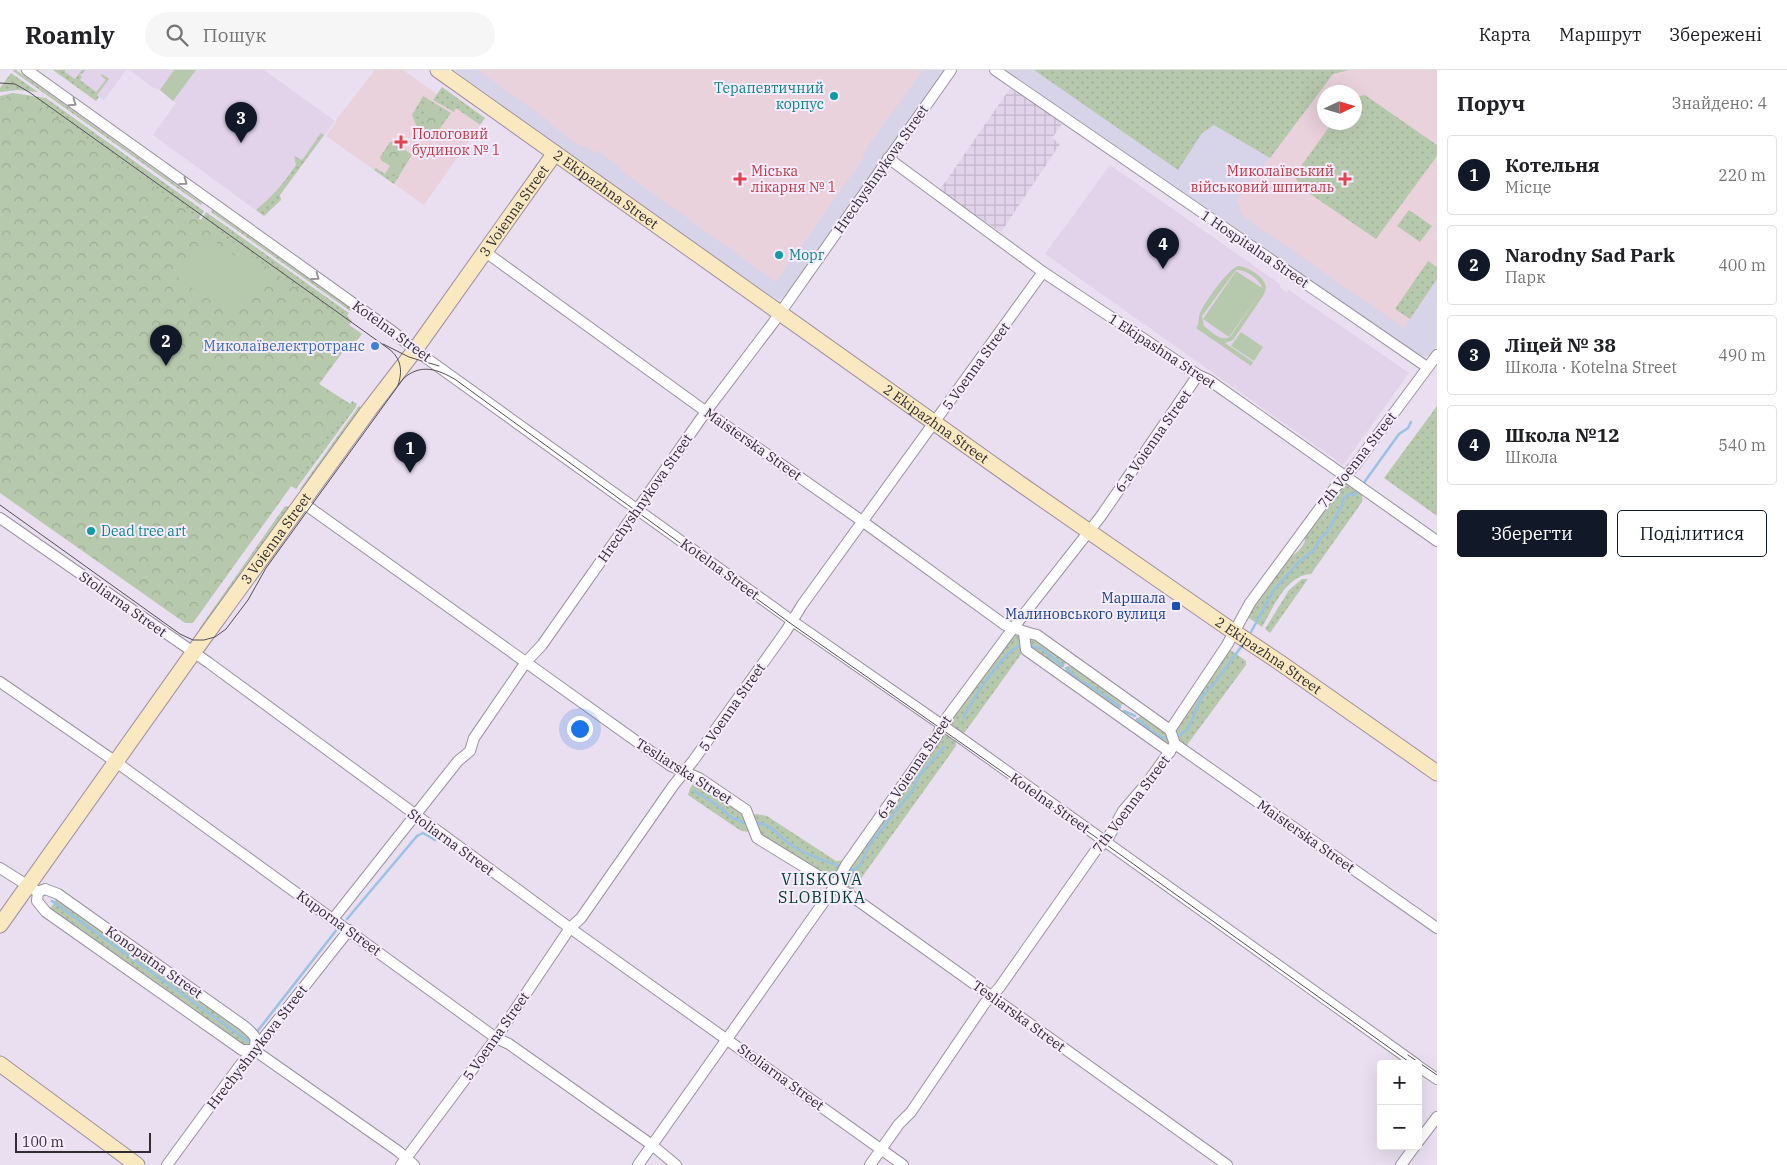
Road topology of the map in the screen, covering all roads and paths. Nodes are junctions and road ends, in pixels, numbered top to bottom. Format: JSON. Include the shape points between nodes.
{"nodes":[{"id":1,"x":27,"y":70,"type":"edge"},
{"id":2,"x":438,"y":70,"type":"edge"},
{"id":3,"x":951,"y":70,"type":"edge"},
{"id":4,"x":995,"y":70,"type":"edge"},
{"id":5,"x":554,"y":153,"type":"junction"},
{"id":6,"x":888,"y":158,"type":"junction"},
{"id":7,"x":484,"y":251,"type":"junction"},
{"id":8,"x":1043,"y":272,"type":"junction"},
{"id":9,"x":781,"y":312,"type":"junction"},
{"id":10,"x":415,"y":350,"type":"junction"},
{"id":11,"x":1437,"y":355,"type":"edge"},
{"id":12,"x":1427,"y":367,"type":"junction"},
{"id":13,"x":1198,"y":375,"type":"junction"},
{"id":14,"x":707,"y":410,"type":"junction"},
{"id":15,"x":935,"y":423,"type":"junction"},
{"id":16,"x":1345,"y":476,"type":"junction"},
{"id":17,"x":303,"y":503,"type":"junction"},
{"id":18,"x":636,"y":510,"type":"junction"},
{"id":19,"x":0,"y":518,"type":"edge"},
{"id":20,"x":862,"y":521,"type":"junction"},
{"id":21,"x":1089,"y":531,"type":"junction"},
{"id":22,"x":1437,"y":541,"type":"edge"},
{"id":23,"x":791,"y":620,"type":"junction"},
{"id":24,"x":1014,"y":627,"type":"junction"},
{"id":25,"x":1234,"y":632,"type":"junction"},
{"id":26,"x":1024,"y":633,"type":"junction"},
{"id":27,"x":194,"y":652,"type":"junction"},
{"id":28,"x":526,"y":662,"type":"junction"},
{"id":29,"x":0,"y":682,"type":"edge"},
{"id":30,"x":941,"y":726,"type":"junction"},
{"id":31,"x":1170,"y":730,"type":"junction"},
{"id":32,"x":1172,"y":748,"type":"junction"},
{"id":33,"x":116,"y":762,"type":"junction"},
{"id":34,"x":684,"y":772,"type":"junction"},
{"id":35,"x":1437,"y":773,"type":"edge"},
{"id":36,"x":414,"y":815,"type":"junction"},
{"id":37,"x":1105,"y":842,"type":"junction"},
{"id":38,"x":0,"y":868,"type":"edge"},
{"id":39,"x":835,"y":886,"type":"junction"},
{"id":40,"x":33,"y":889,"type":"junction"},
{"id":41,"x":333,"y":919,"type":"junction"},
{"id":42,"x":0,"y":926,"type":"edge"},
{"id":43,"x":570,"y":928,"type":"junction"},
{"id":44,"x":1437,"y":928,"type":"edge"},
{"id":45,"x":350,"y":930,"type":"junction"},
{"id":46,"x":990,"y":996,"type":"junction"},
{"id":47,"x":496,"y":1038,"type":"junction"},
{"id":48,"x":727,"y":1039,"type":"junction"},
{"id":49,"x":254,"y":1050,"type":"junction"},
{"id":50,"x":1410,"y":1060,"type":"edge"},
{"id":51,"x":0,"y":1064,"type":"edge"},
{"id":52,"x":1422,"y":1068,"type":"edge"},
{"id":53,"x":1437,"y":1079,"type":"edge"},
{"id":54,"x":1437,"y":1117,"type":"edge"},
{"id":55,"x":1422,"y":1137,"type":"edge"},
{"id":56,"x":652,"y":1145,"type":"junction"},
{"id":57,"x":882,"y":1149,"type":"junction"},
{"id":58,"x":1412,"y":1150,"type":"edge"},
{"id":59,"x":407,"y":1163,"type":"edge"},
{"id":60,"x":137,"y":1165,"type":"edge"},
{"id":61,"x":167,"y":1165,"type":"edge"},
{"id":62,"x":638,"y":1165,"type":"edge"},
{"id":63,"x":676,"y":1165,"type":"edge"},
{"id":64,"x":870,"y":1165,"type":"edge"},
{"id":65,"x":903,"y":1165,"type":"edge"},
{"id":66,"x":1227,"y":1165,"type":"edge"},
{"id":67,"x":1401,"y":1165,"type":"edge"}],
"edges":[{"from":1,"to":10,"type":"street","name":"Kotelna Street","one_way":true},
{"from":2,"to":5,"type":"main road","name":"2 Ekipazhna Street"},
{"from":3,"to":6,"type":"street","name":"Hrechyshnykova Street"},
{"from":4,"to":12,"type":"street","name":"1 Hospitalna Street"},
{"from":5,"to":7,"type":"main road","name":"3 Voienna Street"},
{"from":5,"to":9,"type":"main road","name":"2 Ekipazhna Street"},
{"from":6,"to":8,"type":"street","name":"1 Ekipashna Street"},
{"from":6,"to":9,"type":"street","name":"Hrechyshnykova Street"},
{"from":7,"to":10,"type":"main road","name":"3 Voienna Street"},
{"from":7,"to":14,"type":"street","name":"Maisterska Street"},
{"from":8,"to":13,"type":"street","name":"1 Ekipashna Street"},
{"from":8,"to":15,"type":"street","name":"5 Voenna Street"},
{"from":9,"to":14,"type":"street","name":"Hrechyshnykova Street"},
{"from":9,"to":15,"type":"main road","name":"2 Ekipazhna Street"},
{"from":10,"to":17,"type":"main road","name":"3 Voienna Street"},
{"from":10,"to":18,"type":"street","name":"Kotelna Street"},
{"from":11,"to":12,"type":"street"},
{"from":12,"to":16,"type":"street","name":"7th Voenna Street"},
{"from":13,"to":16,"type":"street","name":"1 Ekipashna Street"},
{"from":13,"to":21,"type":"street","name":"6-a Voienna Street"},
{"from":14,"to":18,"type":"street","name":"Hrechyshnykova Street"},
{"from":14,"to":20,"type":"street","name":"Maisterska Street"},
{"from":15,"to":20,"type":"street","name":"5 Voenna Street"},
{"from":15,"to":21,"type":"main road","name":"2 Ekipazhna Street"},
{"from":16,"to":22,"type":"street","name":"1 Ekipashna Street"},
{"from":16,"to":25,"type":"street","name":"7th Voenna Street","via":[[1250,603]]},
{"from":17,"to":27,"type":"main road","name":"3 Voienna Street"},
{"from":17,"to":28,"type":"street","name":"Tesliarska Street"},
{"from":18,"to":23,"type":"street","name":"Kotelna Street"},
{"from":18,"to":28,"type":"street","name":"Hrechyshnykova Street","via":[[542,645]]},
{"from":19,"to":27,"type":"street","name":"Stoliarna Street"},
{"from":20,"to":23,"type":"street","name":"5 Voenna Street"},
{"from":20,"to":24,"type":"street","name":"Maisterska Street","via":[[1005,625]]},
{"from":21,"to":24,"type":"street","name":"6-a Voienna Street"},
{"from":21,"to":25,"type":"main road","name":"2 Ekipazhna Street"},
{"from":23,"to":30,"type":"street","name":"Kotelna Street"},
{"from":23,"to":34,"type":"street","name":"5 Voenna Street"},
{"from":24,"to":26,"type":"street","name":"Maisterska Street"},
{"from":24,"to":30,"type":"street","name":"6-a Voienna Street"},
{"from":25,"to":31,"type":"street","name":"7th Voenna Street"},
{"from":25,"to":35,"type":"main road","name":"2 Ekipazhna Street"},
{"from":26,"to":31,"type":"street","name":"Maisterska Street","via":[[1036,635]]},
{"from":26,"to":32,"type":"street","name":"Maisterska Street","via":[[1026,650]]},
{"from":27,"to":33,"type":"main road","name":"3 Voienna Street"},
{"from":27,"to":36,"type":"street","name":"Stoliarna Street"},
{"from":28,"to":34,"type":"street","name":"Tesliarska Street","via":[[671,766]]},
{"from":28,"to":36,"type":"street","name":"Hrechyshnykova Street","via":[[474,738],[470,751],[458,760]]},
{"from":29,"to":33,"type":"street","name":"Kuporna Street"},
{"from":30,"to":37,"type":"street","name":"Kotelna Street"},
{"from":30,"to":39,"type":"street","name":"6-a Voienna Street","via":[[938,736],[846,865]]},
{"from":31,"to":32,"type":"street","name":"7th Voenna Street"},
{"from":32,"to":37,"type":"street","name":"7th Voenna Street","via":[[1123,810]]},
{"from":32,"to":44,"type":"street","name":"Maisterska Street"},
{"from":33,"to":40,"type":"main road","name":"3 Voienna Street"},
{"from":33,"to":41,"type":"street","name":"Kuporna Street"},
{"from":34,"to":39,"type":"street","name":"Tesliarska Street","via":[[699,778],[746,810],[757,838]]},
{"from":34,"to":43,"type":"street","name":"5 Voenna Street","via":[[581,918]]},
{"from":36,"to":41,"type":"street","name":"Hrechyshnykova Street"},
{"from":36,"to":43,"type":"street","name":"Stoliarna Street"},
{"from":37,"to":46,"type":"street","name":"7th Voenna Street"},
{"from":37,"to":50,"type":"street","name":"Kotelna Street"},
{"from":38,"to":40,"type":"street","name":"Konopatna Street"},
{"from":39,"to":46,"type":"street","name":"Tesliarska Street"},
{"from":39,"to":48,"type":"street","name":"6-a Voienna Street"},
{"from":40,"to":42,"type":"main road","name":"3 Voienna Street"},
{"from":40,"to":49,"type":"street","name":"Konopatna Street","via":[[46,912],[242,1050]]},
{"from":40,"to":49,"type":"street","name":"Konopatna Street","via":[[58,894],[244,1026],[255,1035]]},
{"from":41,"to":45,"type":"street","name":"Kuporna Street"},
{"from":43,"to":47,"type":"street","name":"5 Voenna Street"},
{"from":43,"to":48,"type":"street","name":"Stoliarna Street"},
{"from":45,"to":47,"type":"street","name":"Kuporna Street"},
{"from":45,"to":49,"type":"street","name":"Hrechyshnykova Street"},
{"from":46,"to":57,"type":"street","name":"7th Voenna Street"},
{"from":46,"to":66,"type":"street","name":"Tesliarska Street"},
{"from":47,"to":56,"type":"street","name":"Kuporna Street"},
{"from":47,"to":59,"type":"street","name":"5 Voenna Street"},
{"from":48,"to":56,"type":"street","name":"6-a Voienna Street"},
{"from":48,"to":57,"type":"street","name":"Stoliarna Street"},
{"from":49,"to":59,"type":"street","name":"Konopatna Street"},
{"from":49,"to":61,"type":"street","name":"Hrechyshnykova Street"},
{"from":51,"to":60,"type":"main road"},
{"from":52,"to":53,"type":"street","name":"Kotelna Street"},
{"from":54,"to":55,"type":"street"},
{"from":56,"to":62,"type":"street","name":"6-a Voienna Street"},
{"from":56,"to":63,"type":"street","name":"Kuporna Street"},
{"from":57,"to":64,"type":"street","name":"7th Voenna Street"},
{"from":57,"to":65,"type":"street","name":"Stoliarna Street"},
{"from":58,"to":67,"type":"street"}]}
